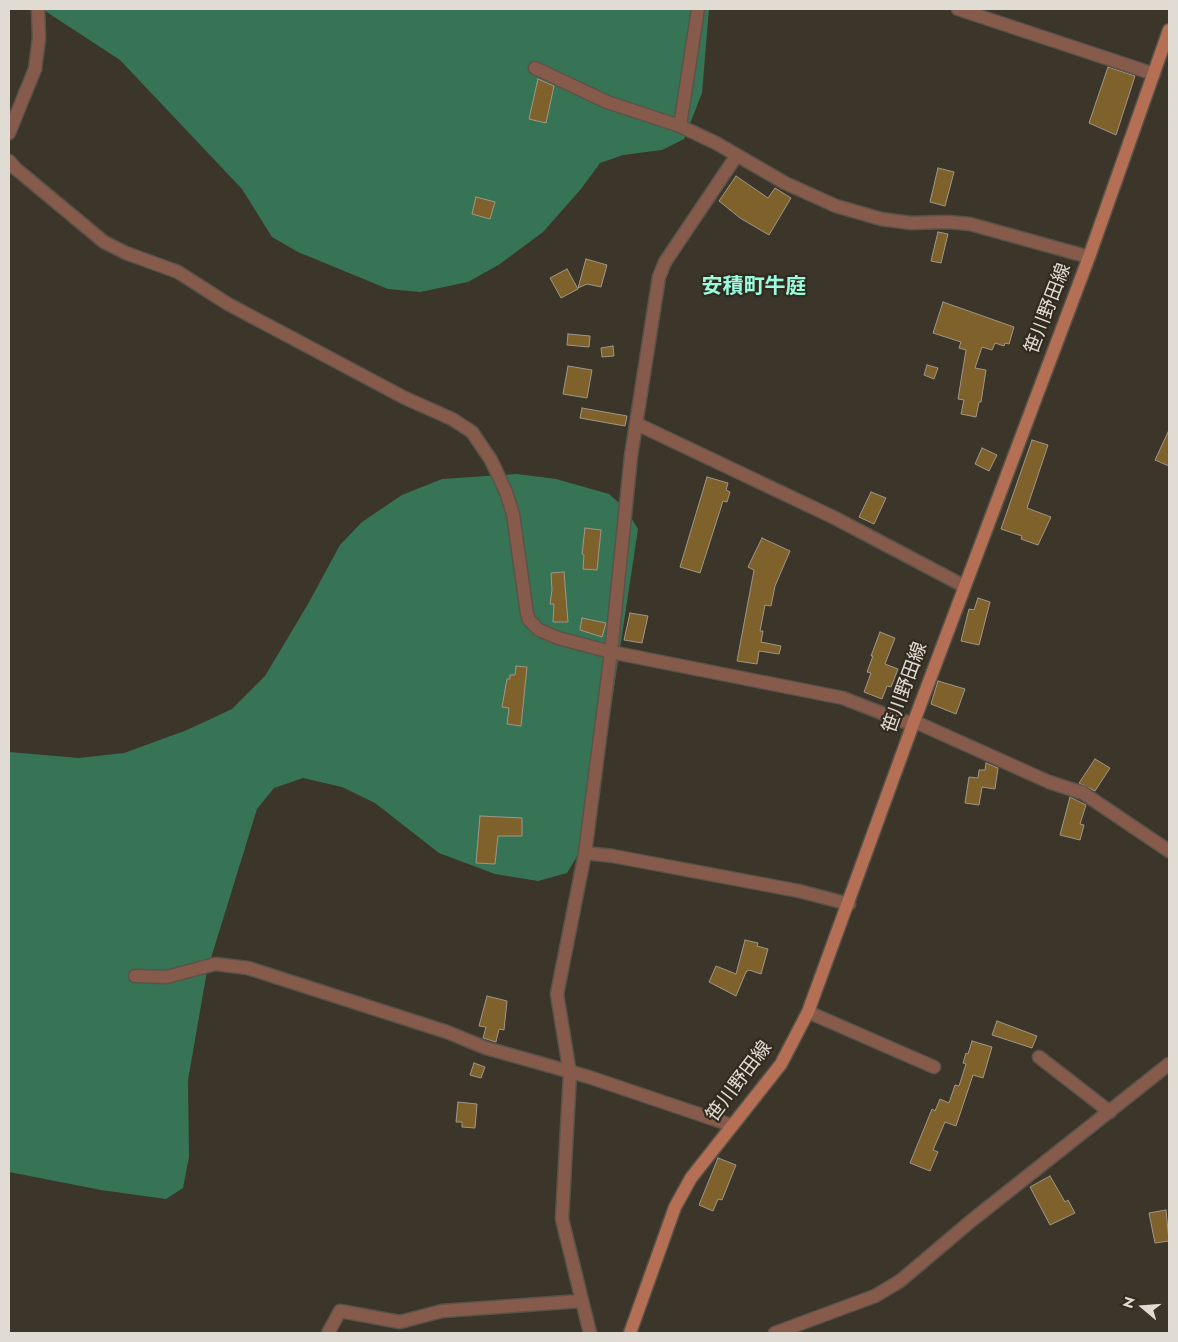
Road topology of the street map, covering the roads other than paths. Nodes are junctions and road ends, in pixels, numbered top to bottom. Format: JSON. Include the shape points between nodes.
{"nodes":[{"id":1,"x":38,"y":9,"type":"edge"},
{"id":2,"x":698,"y":9,"type":"edge"},
{"id":3,"x":958,"y":9,"type":"edge"},
{"id":4,"x":1169,"y":30,"type":"edge"},
{"id":5,"x":535,"y":68,"type":"dead end"},
{"id":6,"x":1154,"y":74,"type":"junction"},
{"id":7,"x":680,"y":126,"type":"junction"},
{"id":8,"x":9,"y":133,"type":"edge"},
{"id":9,"x":737,"y":155,"type":"junction"},
{"id":10,"x":9,"y":161,"type":"edge"},
{"id":11,"x":1089,"y":257,"type":"junction"},
{"id":12,"x":637,"y":424,"type":"junction"},
{"id":13,"x":964,"y":586,"type":"junction"},
{"id":14,"x":611,"y":652,"type":"junction"},
{"id":15,"x":913,"y":724,"type":"junction"},
{"id":16,"x":1169,"y":851,"type":"edge"},
{"id":17,"x":585,"y":853,"type":"junction"},
{"id":18,"x":849,"y":904,"type":"junction"},
{"id":19,"x":135,"y":976,"type":"dead end"},
{"id":20,"x":808,"y":1012,"type":"junction"},
{"id":21,"x":1039,"y":1057,"type":"dead end"},
{"id":22,"x":1169,"y":1064,"type":"edge"},
{"id":23,"x":934,"y":1067,"type":"dead end"},
{"id":24,"x":570,"y":1074,"type":"junction"},
{"id":25,"x":1110,"y":1112,"type":"junction"},
{"id":26,"x":731,"y":1125,"type":"junction"},
{"id":27,"x":581,"y":1301,"type":"junction"},
{"id":28,"x":328,"y":1333,"type":"edge"},
{"id":29,"x":590,"y":1333,"type":"edge"},
{"id":30,"x":630,"y":1333,"type":"edge"},
{"id":31,"x":775,"y":1333,"type":"edge"}],
"edges":[{"from":1,"to":8,"type":"street","via":[[35,69]]},
{"from":2,"to":7,"type":"street"},
{"from":3,"to":6,"type":"street"},
{"from":4,"to":6,"type":"street","name":"笹川野田線"},
{"from":5,"to":7,"type":"street","via":[[607,102]]},
{"from":6,"to":11,"type":"street","name":"笹川野田線"},
{"from":7,"to":9,"type":"street"},
{"from":9,"to":11,"type":"street","via":[[823,201],[855,212],[910,223],[970,224]]},
{"from":9,"to":12,"type":"street","via":[[660,273]]},
{"from":10,"to":14,"type":"street","via":[[104,242],[178,272],[228,304],[472,432],[491,460],[513,514],[529,620],[547,634]]},
{"from":11,"to":13,"type":"street","name":"笹川野田線"},
{"from":12,"to":13,"type":"street","via":[[836,518]]},
{"from":12,"to":14,"type":"street","via":[[627,489]]},
{"from":13,"to":15,"type":"street","name":"笹川野田線"},
{"from":14,"to":15,"type":"street","via":[[843,698]]},
{"from":14,"to":17,"type":"street"},
{"from":15,"to":16,"type":"street","via":[[920,724],[1049,782],[1083,793]]},
{"from":15,"to":18,"type":"street","name":"笹川野田線"},
{"from":17,"to":18,"type":"street","via":[[799,891]]},
{"from":17,"to":24,"type":"street","via":[[557,994]]},
{"from":18,"to":20,"type":"street","name":"笹川野田線"},
{"from":19,"to":24,"type":"street","via":[[167,977],[215,964],[248,968]]},
{"from":20,"to":23,"type":"street"},
{"from":20,"to":26,"type":"street","name":"笹川野田線","via":[[781,1064]]},
{"from":21,"to":25,"type":"street"},
{"from":22,"to":25,"type":"street"},
{"from":24,"to":26,"type":"street","via":[[589,1077]]},
{"from":24,"to":27,"type":"street","via":[[562,1219]]},
{"from":25,"to":31,"type":"street","via":[[894,1285],[876,1296]]},
{"from":26,"to":30,"type":"street","name":"笹川野田線","via":[[691,1178],[675,1207]]},
{"from":27,"to":28,"type":"street","via":[[442,1311],[400,1322],[340,1311]]},
{"from":27,"to":29,"type":"street"}]}
